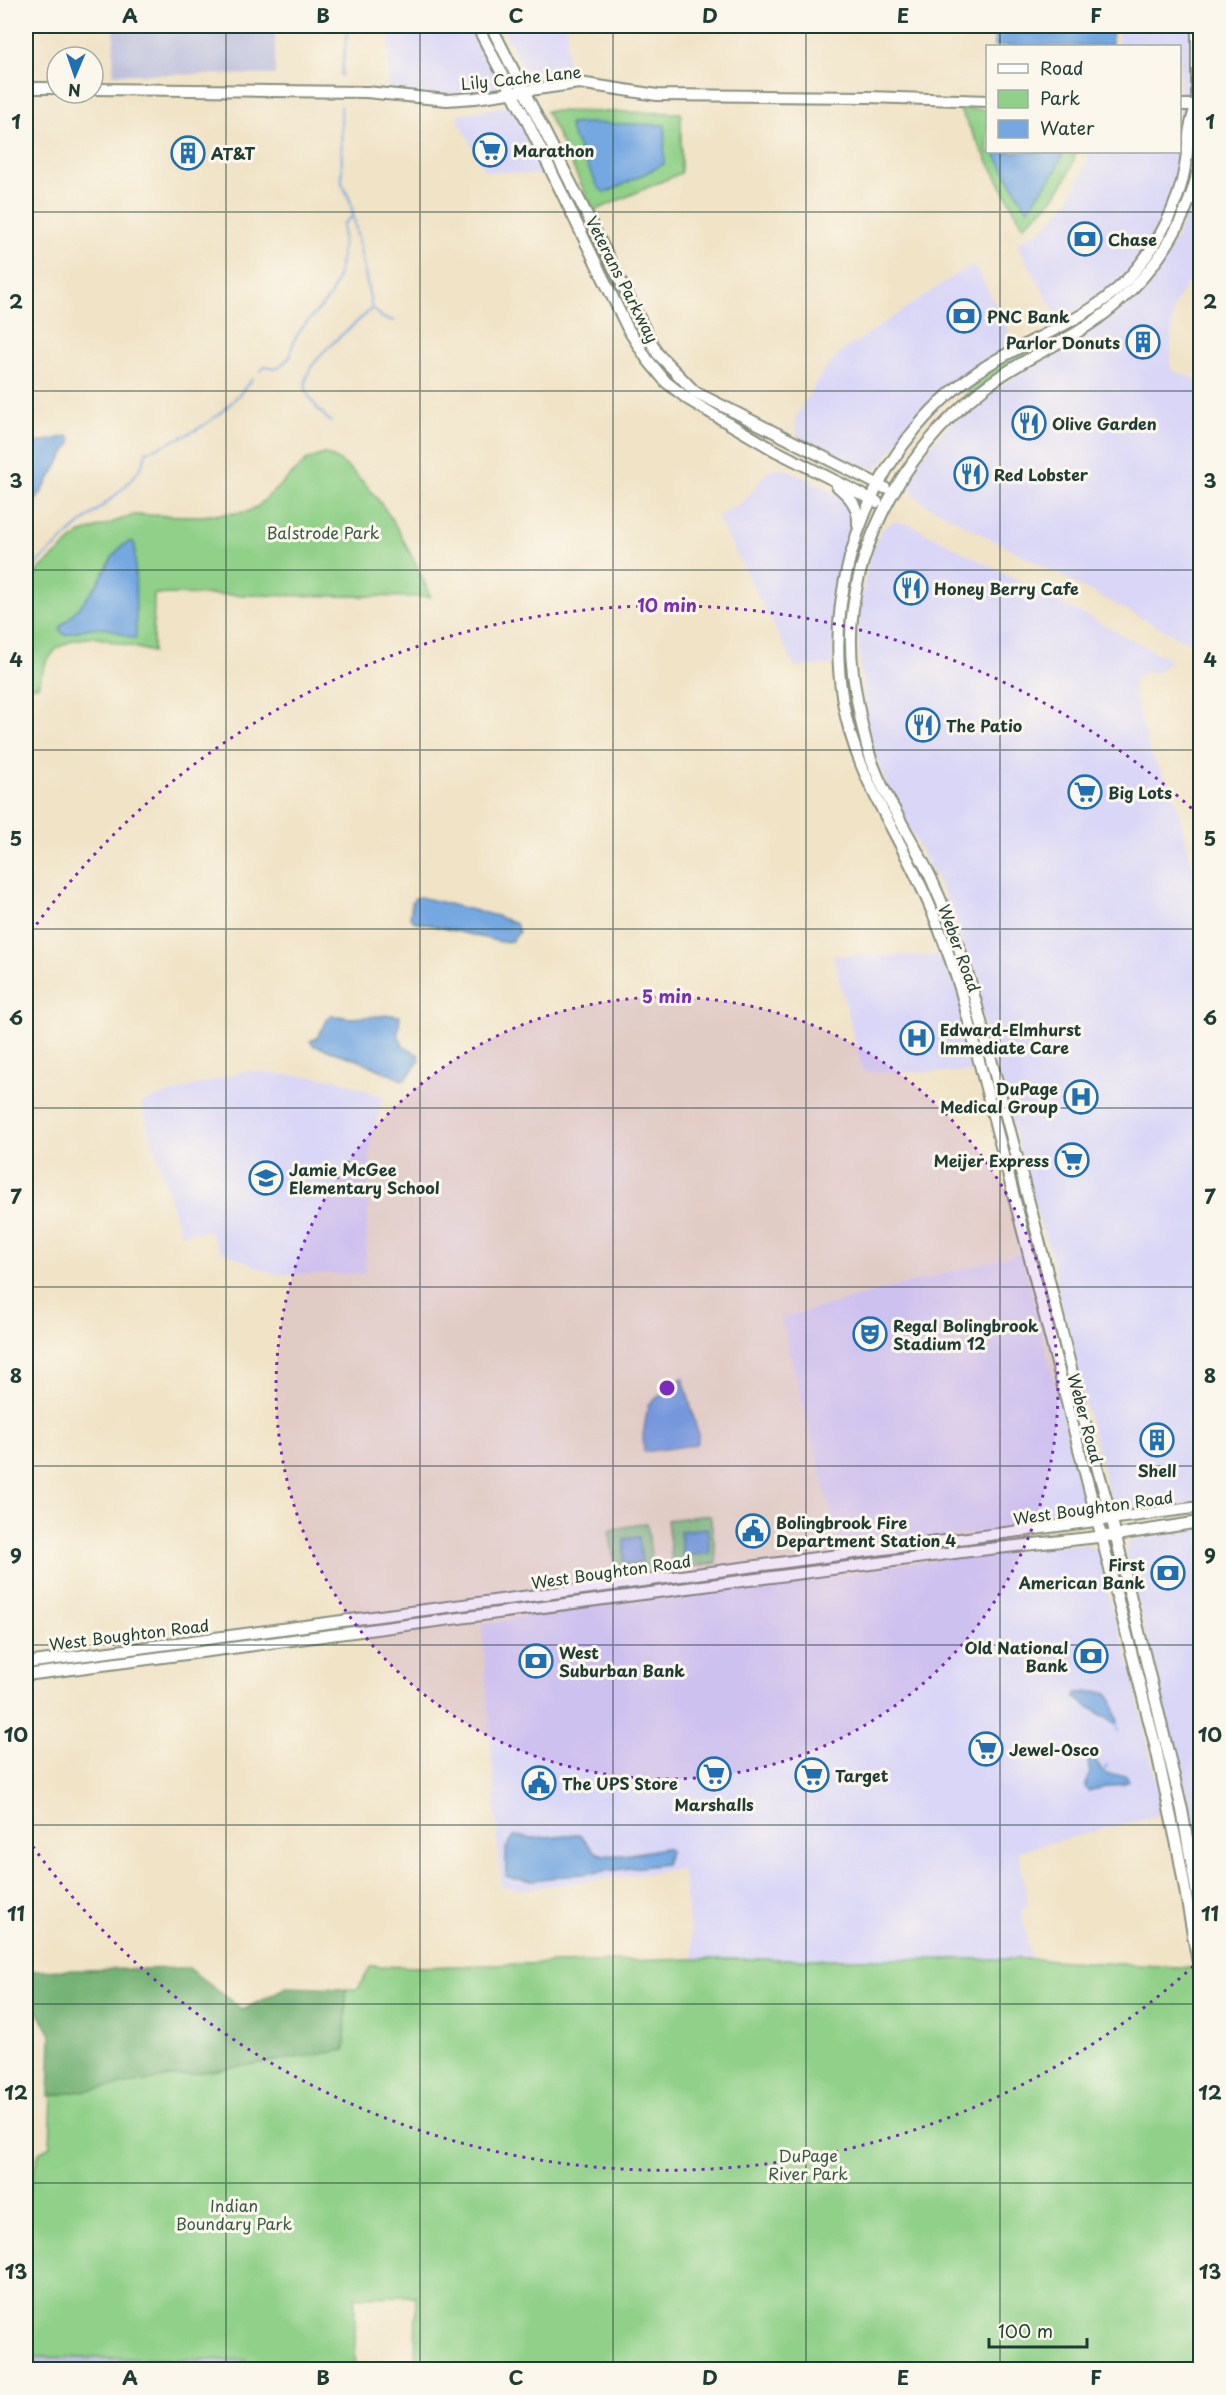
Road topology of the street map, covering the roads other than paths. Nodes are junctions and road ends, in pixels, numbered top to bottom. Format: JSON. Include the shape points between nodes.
{"nodes":[{"id":1,"x":477,"y":26,"type":"edge"},
{"id":2,"x":491,"y":26,"type":"edge"},
{"id":3,"x":1197,"y":26,"type":"edge"},
{"id":4,"x":26,"y":88,"type":"edge"},
{"id":5,"x":45,"y":88,"type":"edge"},
{"id":6,"x":105,"y":89,"type":"edge"},
{"id":7,"x":525,"y":91,"type":"junction"},
{"id":8,"x":512,"y":93,"type":"junction"},
{"id":9,"x":986,"y":101,"type":"edge"},
{"id":10,"x":1181,"y":105,"type":"edge"},
{"id":11,"x":1197,"y":105,"type":"junction"},
{"id":12,"x":1200,"y":118,"type":"edge"},
{"id":13,"x":1200,"y":134,"type":"edge"},
{"id":14,"x":825,"y":476,"type":"junction"},
{"id":15,"x":880,"y":485,"type":"junction"},
{"id":16,"x":894,"y":492,"type":"junction"},
{"id":17,"x":872,"y":499,"type":"junction"},
{"id":18,"x":885,"y":507,"type":"junction"},
{"id":19,"x":857,"y":531,"type":"junction"},
{"id":20,"x":1053,"y":1350,"type":"junction"},
{"id":21,"x":1076,"y":1389,"type":"junction"},
{"id":22,"x":1200,"y":1507,"type":"edge"},
{"id":23,"x":1112,"y":1520,"type":"junction"},
{"id":24,"x":1097,"y":1522,"type":"junction"},
{"id":25,"x":1200,"y":1522,"type":"edge"},
{"id":26,"x":1116,"y":1535,"type":"junction"},
{"id":27,"x":1101,"y":1537,"type":"junction"},
{"id":28,"x":26,"y":1663,"type":"edge"},
{"id":29,"x":26,"y":1675,"type":"edge"},
{"id":30,"x":1200,"y":1911,"type":"edge"},
{"id":31,"x":1200,"y":1974,"type":"edge"}],
"edges":[{"from":1,"to":8,"type":"main road","name":"Veterans Parkway"},
{"from":2,"to":7,"type":"main road","name":"Veterans Parkway"},
{"from":3,"to":11,"type":"main road","name":"Weber Road"},
{"from":4,"to":5,"type":"main road"},
{"from":6,"to":8,"type":"main road","name":"Lily Cache Lane","via":[[366,92],[447,100]]},
{"from":7,"to":8,"type":"main road","name":"Lily Cache Lane"},
{"from":7,"to":9,"type":"main road","name":"Lily Cache Lane","via":[[579,83],[657,95]]},
{"from":7,"to":15,"type":"main road","name":"Veterans Parkway","via":[[657,353],[695,392]]},
{"from":8,"to":14,"type":"main road","name":"Veterans Parkway","via":[[628,329],[647,359],[666,382],[689,400]]},
{"from":10,"to":11,"type":"main road"},
{"from":11,"to":12,"type":"main road","name":"Weber Road"},
{"from":11,"to":15,"type":"main road","name":"Weber Road","via":[[1189,121],[1187,157],[1178,192],[1158,237],[1139,266],[1093,309],[1008,354],[964,383],[911,437]]},
{"from":13,"to":16,"type":"main road","name":"Weber Road","via":[[1199,162],[1191,195],[1171,238],[1148,271],[1108,311],[1006,372],[964,405],[928,442]]},
{"from":14,"to":17,"type":"main road","name":"Veterans Parkway"},
{"from":14,"to":19,"type":"main road","via":[[856,505]]},
{"from":15,"to":16,"type":"main road","name":"Veterans Parkway"},
{"from":15,"to":17,"type":"main road","name":"Weber Road"},
{"from":16,"to":18,"type":"main road","name":"Weber Road"},
{"from":17,"to":18,"type":"main road","name":"Veterans Parkway"},
{"from":17,"to":19,"type":"main road","name":"Weber Road"},
{"from":18,"to":21,"type":"main road","name":"Weber Road","via":[[868,547],[855,605],[852,648],[861,723],[872,760],[931,877],[964,961]]},
{"from":19,"to":20,"type":"main road","name":"Weber Road","via":[[842,586],[838,637],[840,679],[850,732],[863,774],[919,882],[962,991]]},
{"from":20,"to":21,"type":"main road","via":[[1060,1354],[1070,1385]]},
{"from":20,"to":24,"type":"main road","name":"Weber Road"},
{"from":21,"to":23,"type":"main road","name":"Weber Road"},
{"from":22,"to":23,"type":"main road","name":"West Boughton Road"},
{"from":23,"to":24,"type":"main road","name":"West Boughton Road"},
{"from":23,"to":26,"type":"main road","name":"Weber Road"},
{"from":24,"to":27,"type":"main road","name":"Weber Road"},
{"from":24,"to":28,"type":"main road","name":"West Boughton Road"},
{"from":25,"to":26,"type":"main road","name":"West Boughton Road"},
{"from":26,"to":27,"type":"main road","name":"West Boughton Road"},
{"from":26,"to":30,"type":"main road","name":"Weber Road","via":[[1180,1800]]},
{"from":27,"to":29,"type":"main road","name":"West Boughton Road"},
{"from":27,"to":31,"type":"main road","name":"Weber Road","via":[[1156,1748]]}]}
